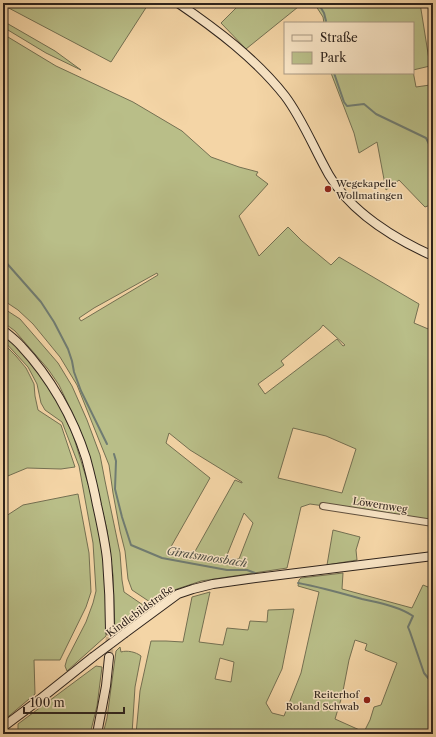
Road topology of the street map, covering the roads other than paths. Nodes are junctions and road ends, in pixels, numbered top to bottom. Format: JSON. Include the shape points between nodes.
{"nodes":[{"id":1,"x":178,"y":3,"type":"edge"},
{"id":2,"x":433,"y":256,"type":"edge"},
{"id":3,"x":3,"y":330,"type":"edge"},
{"id":4,"x":323,"y":506,"type":"dead end"},
{"id":5,"x":433,"y":523,"type":"edge"},
{"id":6,"x":433,"y":556,"type":"edge"},
{"id":7,"x":110,"y":631,"type":"tunnel mouth"},
{"id":8,"x":109,"y":657,"type":"tunnel mouth"},
{"id":9,"x":3,"y":727,"type":"edge"},
{"id":10,"x":97,"y":734,"type":"edge"}],
"edges":[{"from":1,"to":2,"type":"main road","via":[[246,55],[266,74],[285,96],[330,177],[352,204],[385,230]]},
{"from":3,"to":7,"type":"main road","via":[[36,362],[52,386],[68,414],[86,458],[106,558]]},
{"from":4,"to":5,"type":"street","name":"Löwernweg"},
{"from":6,"to":9,"type":"main road","name":"Kindlebildstraße","bridge":true,"via":[[213,584],[178,594]]},
{"from":8,"to":10,"type":"main road"}]}
